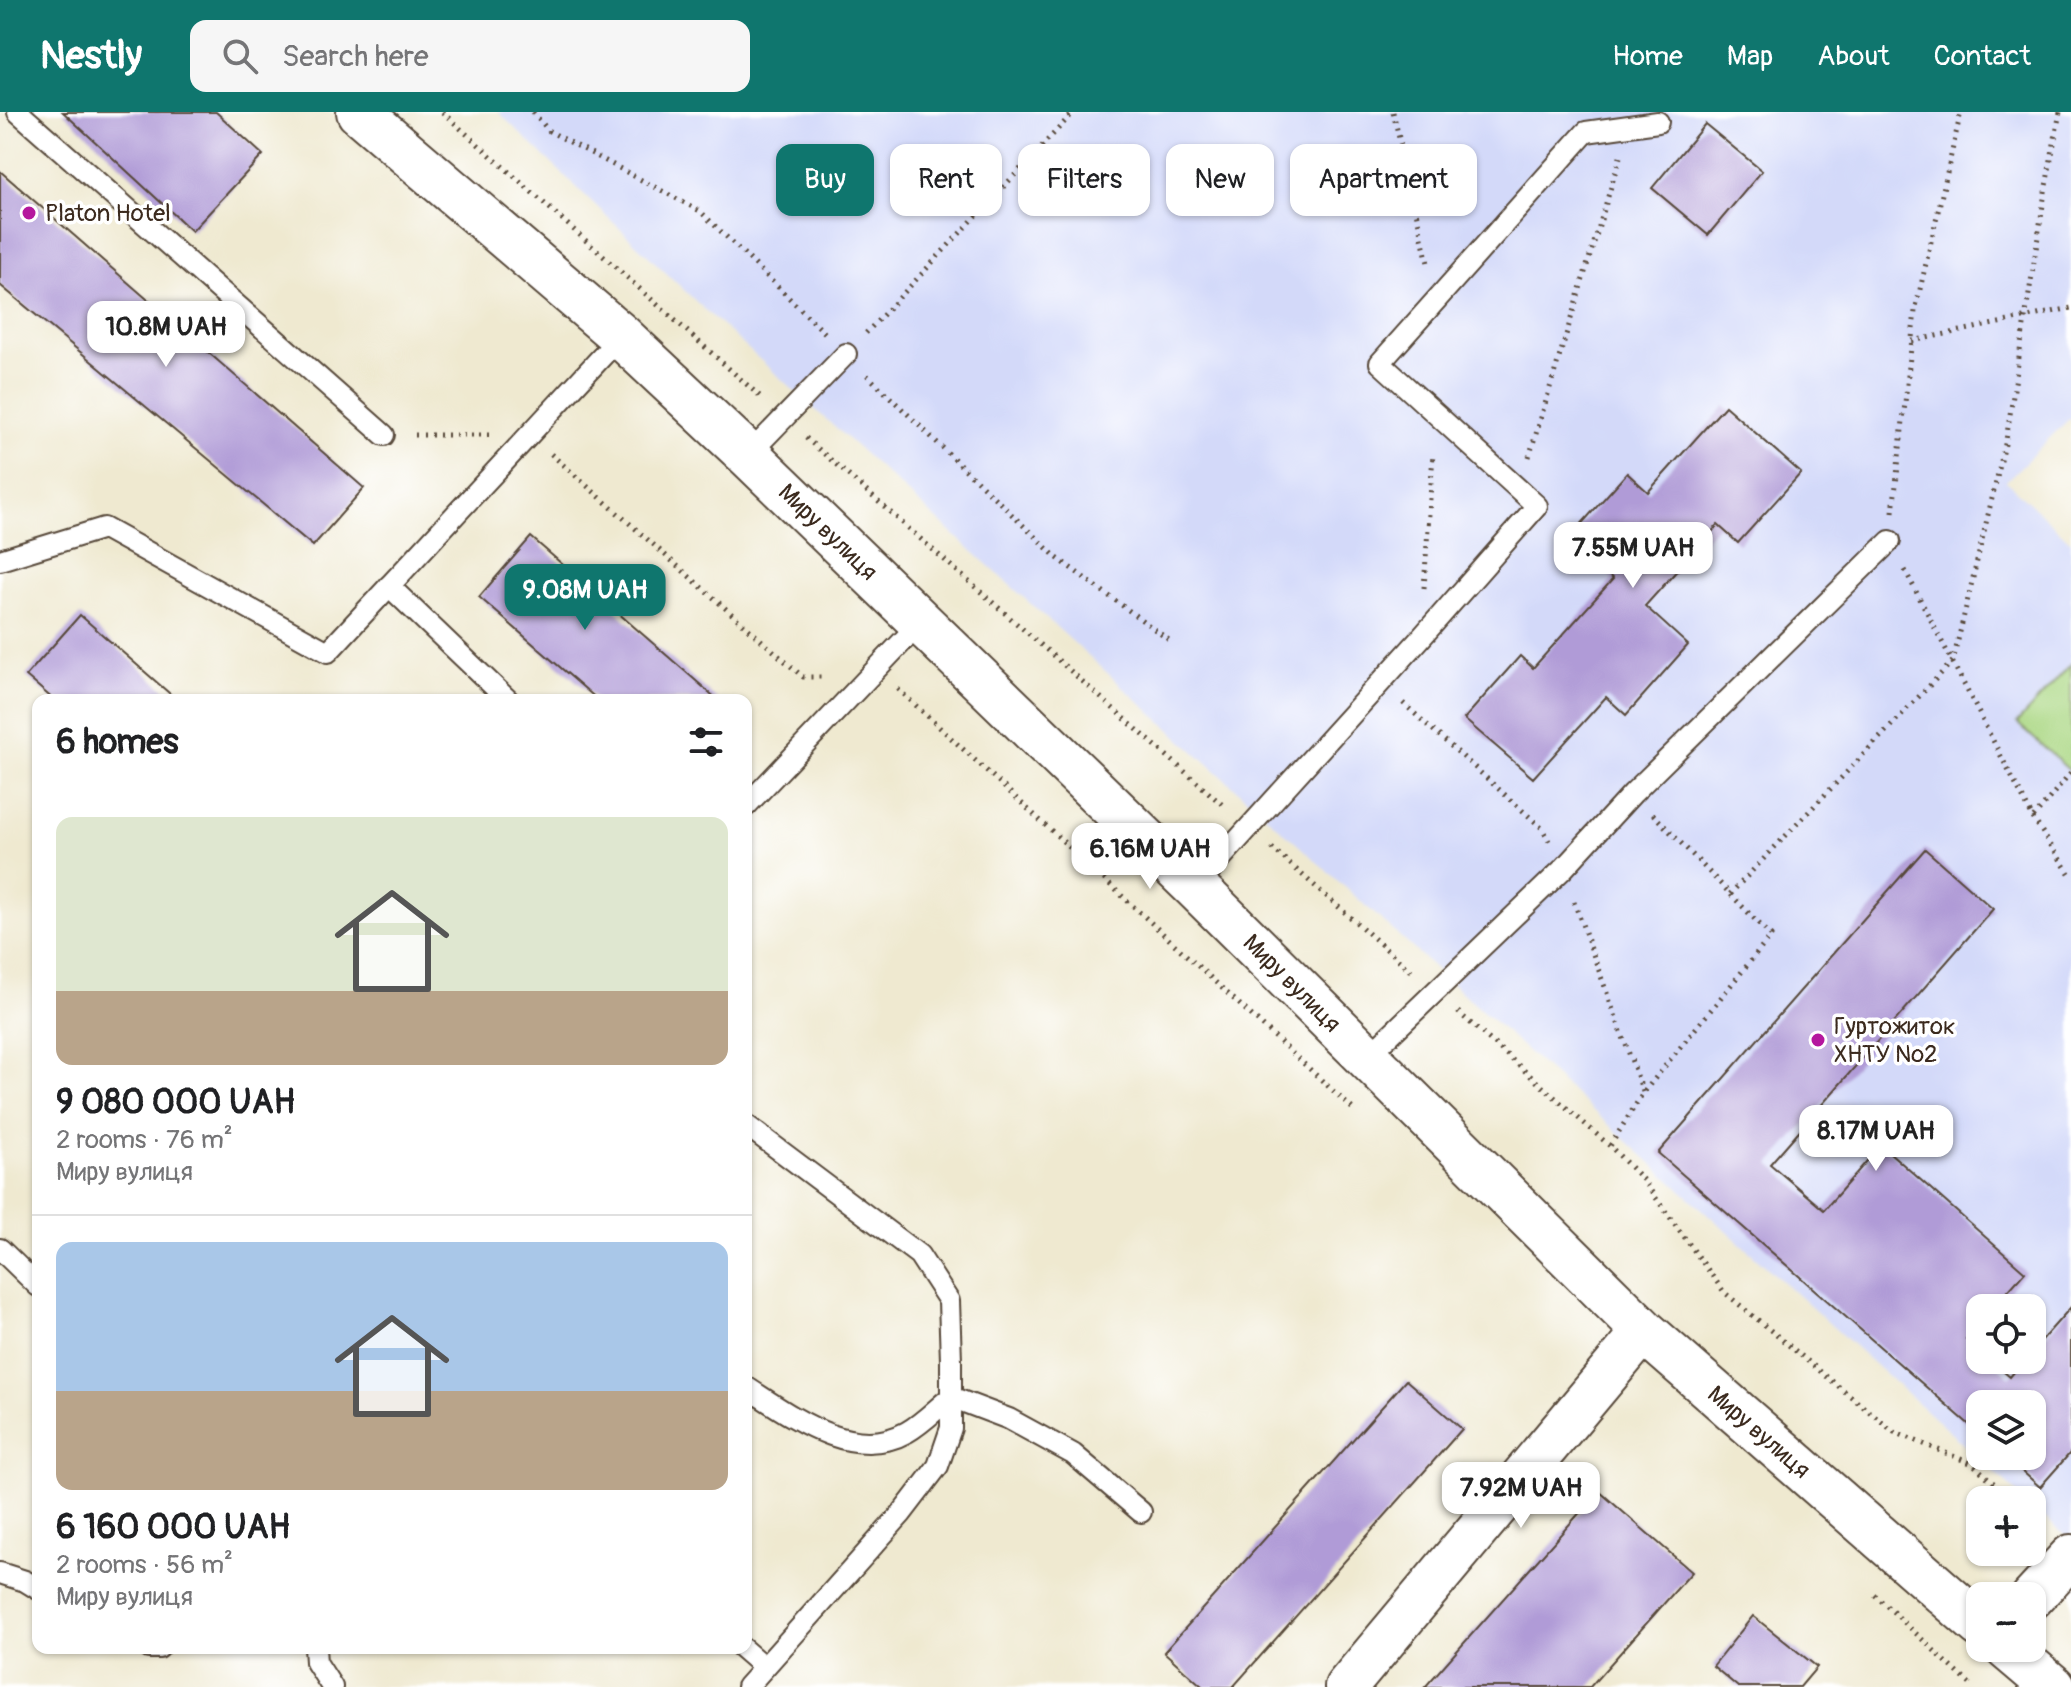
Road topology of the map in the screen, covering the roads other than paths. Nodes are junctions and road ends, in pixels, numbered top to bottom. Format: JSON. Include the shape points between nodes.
{"nodes":[{"id":1,"x":18,"y":112,"type":"edge"},
{"id":2,"x":359,"y":112,"type":"edge"},
{"id":3,"x":1658,"y":122,"type":"dead end"},
{"id":4,"x":621,"y":336,"type":"junction"},
{"id":5,"x":846,"y":354,"type":"road end"},
{"id":6,"x":384,"y":435,"type":"road end"},
{"id":7,"x":748,"y":455,"type":"junction"},
{"id":8,"x":1890,"y":541,"type":"road end"},
{"id":9,"x":0,"y":560,"type":"edge"},
{"id":10,"x":389,"y":586,"type":"junction"},
{"id":11,"x":921,"y":622,"type":"junction"},
{"id":12,"x":502,"y":694,"type":"edge"},
{"id":13,"x":752,"y":800,"type":"edge"},
{"id":14,"x":1195,"y":887,"type":"junction"},
{"id":15,"x":1367,"y":1057,"type":"junction"},
{"id":16,"x":752,"y":1130,"type":"edge"},
{"id":17,"x":0,"y":1249,"type":"edge"},
{"id":18,"x":32,"y":1280,"type":"edge"},
{"id":19,"x":1644,"y":1331,"type":"junction"},
{"id":20,"x":752,"y":1391,"type":"edge"},
{"id":21,"x":951,"y":1397,"type":"junction"},
{"id":22,"x":1141,"y":1512,"type":"dead end"},
{"id":23,"x":2071,"y":1556,"type":"edge"},
{"id":24,"x":0,"y":1573,"type":"edge"},
{"id":25,"x":2046,"y":1583,"type":"edge"},
{"id":26,"x":32,"y":1585,"type":"edge"},
{"id":27,"x":1966,"y":1613,"type":"edge"},
{"id":28,"x":749,"y":1654,"type":"edge"},
{"id":29,"x":315,"y":1655,"type":"edge"},
{"id":30,"x":2024,"y":1662,"type":"edge"},
{"id":31,"x":764,"y":1667,"type":"junction"},
{"id":32,"x":332,"y":1687,"type":"edge"},
{"id":33,"x":747,"y":1687,"type":"edge"},
{"id":34,"x":1346,"y":1687,"type":"edge"},
{"id":35,"x":2053,"y":1687,"type":"edge"}],
"edges":[{"from":1,"to":6,"type":"lane"},
{"from":2,"to":4,"type":"street","name":"Миру вулиця"},
{"from":3,"to":14,"type":"lane","via":[[1586,132],[1380,363],[1537,506]]},
{"from":4,"to":7,"type":"street","name":"Миру вулиця"},
{"from":4,"to":10,"type":"lane"},
{"from":5,"to":7,"type":"lane"},
{"from":7,"to":11,"type":"street","name":"Миру вулиця"},
{"from":8,"to":15,"type":"lane"},
{"from":9,"to":10,"type":"lane","via":[[104,528],[328,652]]},
{"from":10,"to":12,"type":"lane"},
{"from":11,"to":13,"type":"lane"},
{"from":11,"to":14,"type":"street","name":"Миру вулиця"},
{"from":14,"to":15,"type":"street","name":"Миру вулиця"},
{"from":15,"to":19,"type":"street","name":"Миру вулиця"},
{"from":16,"to":21,"type":"lane","via":[[919,1255],[949,1301]]},
{"from":17,"to":18,"type":"lane"},
{"from":19,"to":27,"type":"street","name":"Миру вулиця"},
{"from":19,"to":34,"type":"street"},
{"from":20,"to":21,"type":"lane","via":[[806,1425],[858,1441],[906,1432]]},
{"from":21,"to":22,"type":"lane","via":[[1009,1419],[1073,1454]]},
{"from":21,"to":31,"type":"lane","via":[[951,1428],[938,1466]]},
{"from":23,"to":25,"type":"street"},
{"from":24,"to":26,"type":"lane"},
{"from":28,"to":31,"type":"lane"},
{"from":29,"to":32,"type":"lane"},
{"from":30,"to":35,"type":"street"},
{"from":31,"to":33,"type":"lane"}]}
